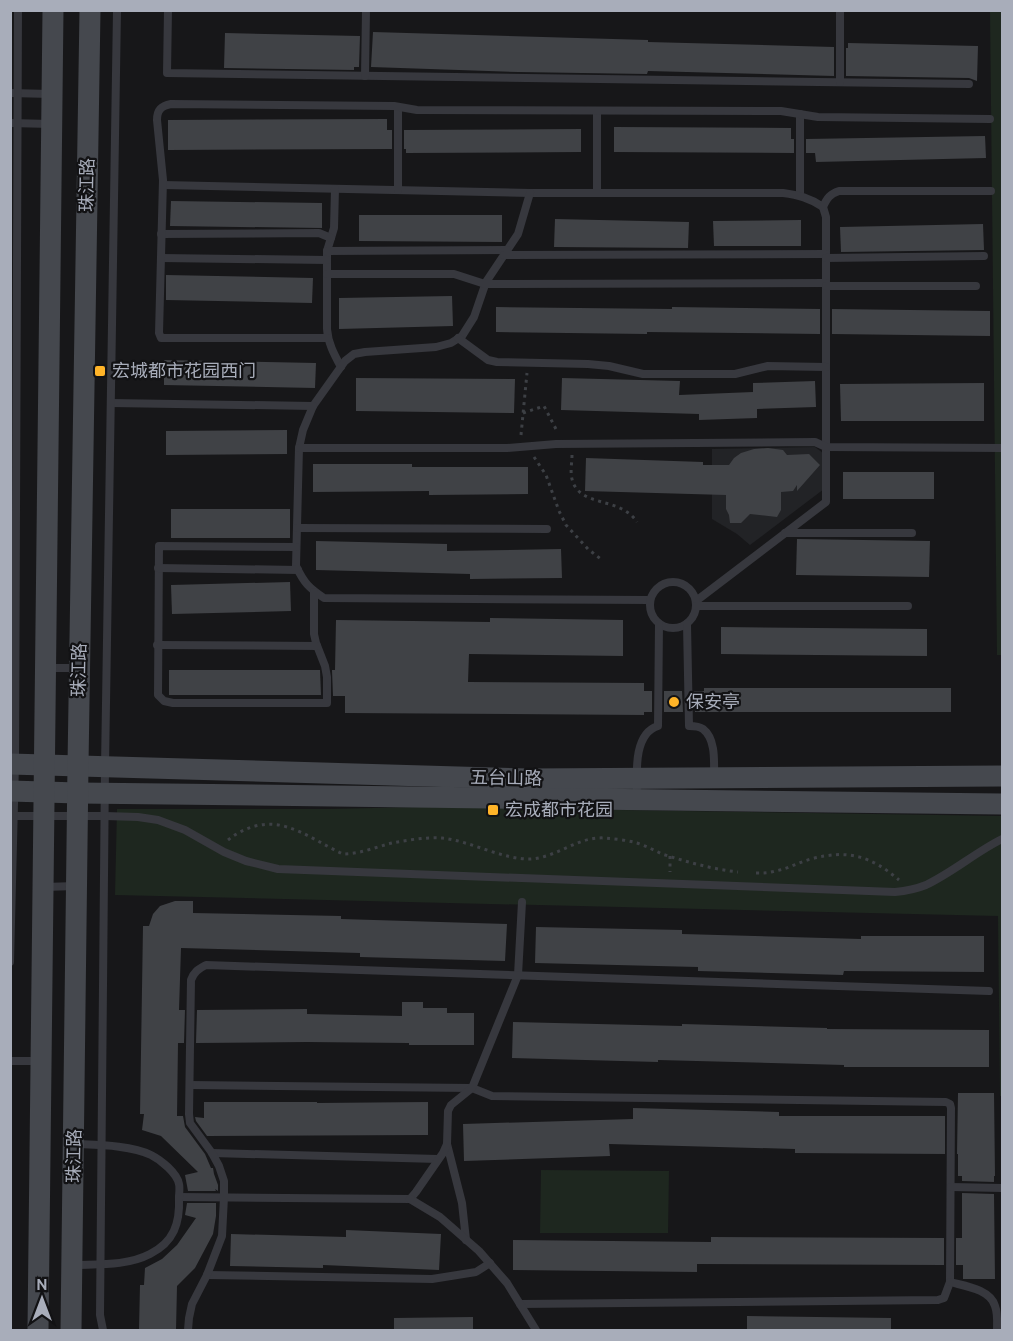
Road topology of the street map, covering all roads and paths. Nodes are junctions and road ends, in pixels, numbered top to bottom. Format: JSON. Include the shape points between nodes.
{"nodes":[{"id":1,"x":18,"y":10,"type":"edge"},
{"id":2,"x":53,"y":10,"type":"edge"},
{"id":3,"x":90,"y":10,"type":"edge"},
{"id":4,"x":117,"y":10,"type":"edge"},
{"id":5,"x":168,"y":10,"type":"edge"},
{"id":6,"x":366,"y":10,"type":"edge"},
{"id":7,"x":840,"y":10,"type":"edge"},
{"id":8,"x":365,"y":76,"type":"junction"},
{"id":9,"x":840,"y":82,"type":"junction"},
{"id":10,"x":969,"y":84,"type":"dead end"},
{"id":11,"x":14,"y":93,"type":"edge"},
{"id":12,"x":52,"y":94,"type":"junction"},
{"id":13,"x":398,"y":107,"type":"junction"},
{"id":14,"x":597,"y":111,"type":"junction"},
{"id":15,"x":800,"y":114,"type":"junction"},
{"id":16,"x":990,"y":119,"type":"dead end"},
{"id":17,"x":14,"y":123,"type":"edge"},
{"id":18,"x":52,"y":124,"type":"junction"},
{"id":19,"x":163,"y":185,"type":"junction"},
{"id":20,"x":335,"y":189,"type":"junction"},
{"id":21,"x":398,"y":190,"type":"junction"},
{"id":22,"x":992,"y":191,"type":"dead end"},
{"id":23,"x":597,"y":193,"type":"junction"},
{"id":24,"x":530,"y":194,"type":"junction"},
{"id":25,"x":800,"y":195,"type":"junction"},
{"id":26,"x":823,"y":207,"type":"junction"},
{"id":27,"x":161,"y":234,"type":"junction"},
{"id":28,"x":331,"y":238,"type":"junction"},
{"id":29,"x":506,"y":252,"type":"junction"},
{"id":30,"x":327,"y":255,"type":"junction"},
{"id":31,"x":826,"y":256,"type":"junction"},
{"id":32,"x":984,"y":256,"type":"dead end"},
{"id":33,"x":161,"y":258,"type":"junction"},
{"id":34,"x":327,"y":274,"type":"junction"},
{"id":35,"x":485,"y":284,"type":"junction"},
{"id":36,"x":826,"y":284,"type":"junction"},
{"id":37,"x":976,"y":286,"type":"dead end"},
{"id":38,"x":328,"y":338,"type":"junction"},
{"id":39,"x":458,"y":338,"type":"junction"},
{"id":40,"x":528,"y":362,"type":"junction"},
{"id":41,"x":340,"y":367,"type":"junction"},
{"id":42,"x":826,"y":367,"type":"junction"},
{"id":43,"x":111,"y":403,"type":"junction"},
{"id":44,"x":313,"y":406,"type":"junction"},
{"id":45,"x":523,"y":413,"type":"junction"},
{"id":46,"x":564,"y":444,"type":"junction"},
{"id":47,"x":573,"y":444,"type":"junction"},
{"id":48,"x":523,"y":446,"type":"junction"},
{"id":49,"x":826,"y":447,"type":"junction"},
{"id":50,"x":299,"y":448,"type":"junction"},
{"id":51,"x":1002,"y":448,"type":"edge"},
{"id":52,"x":637,"y":522,"type":"dead end"},
{"id":53,"x":297,"y":528,"type":"junction"},
{"id":54,"x":547,"y":529,"type":"dead end"},
{"id":55,"x":912,"y":532,"type":"dead end"},
{"id":56,"x":785,"y":533,"type":"junction"},
{"id":57,"x":296,"y":547,"type":"junction"},
{"id":58,"x":602,"y":560,"type":"dead end"},
{"id":59,"x":158,"y":568,"type":"junction"},
{"id":60,"x":298,"y":570,"type":"junction"},
{"id":61,"x":314,"y":592,"type":"junction"},
{"id":62,"x":650,"y":600,"type":"junction"},
{"id":63,"x":696,"y":603,"type":"junction"},
{"id":64,"x":908,"y":606,"type":"dead end"},
{"id":65,"x":659,"y":624,"type":"junction"},
{"id":66,"x":687,"y":624,"type":"junction"},
{"id":67,"x":157,"y":645,"type":"junction"},
{"id":68,"x":317,"y":646,"type":"junction"},
{"id":69,"x":46,"y":668,"type":"junction"},
{"id":70,"x":80,"y":668,"type":"junction"},
{"id":71,"x":13,"y":764,"type":"edge"},
{"id":72,"x":45,"y":764,"type":"junction"},
{"id":73,"x":78,"y":765,"type":"junction"},
{"id":74,"x":105,"y":766,"type":"junction"},
{"id":75,"x":1002,"y":776,"type":"edge"},
{"id":76,"x":637,"y":778,"type":"junction"},
{"id":77,"x":714,"y":778,"type":"junction"},
{"id":78,"x":44,"y":792,"type":"junction"},
{"id":79,"x":78,"y":793,"type":"junction"},
{"id":80,"x":105,"y":794,"type":"junction"},
{"id":81,"x":637,"y":800,"type":"junction"},
{"id":82,"x":12,"y":803,"type":"edge"},
{"id":83,"x":1002,"y":804,"type":"edge"},
{"id":84,"x":44,"y":816,"type":"junction"},
{"id":85,"x":77,"y":816,"type":"junction"},
{"id":86,"x":105,"y":816,"type":"junction"},
{"id":87,"x":1002,"y":839,"type":"edge"},
{"id":88,"x":217,"y":848,"type":"junction"},
{"id":89,"x":746,"y":873,"type":"dead end"},
{"id":90,"x":755,"y":873,"type":"dead end"},
{"id":91,"x":76,"y":886,"type":"junction"},
{"id":92,"x":43,"y":887,"type":"junction"},
{"id":93,"x":910,"y":890,"type":"junction"},
{"id":94,"x":522,"y":902,"type":"dead end"},
{"id":95,"x":10,"y":962,"type":"edge"},
{"id":96,"x":518,"y":975,"type":"junction"},
{"id":97,"x":989,"y":991,"type":"dead end"},
{"id":98,"x":10,"y":1061,"type":"edge"},
{"id":99,"x":41,"y":1061,"type":"junction"},
{"id":100,"x":189,"y":1086,"type":"junction"},
{"id":101,"x":472,"y":1088,"type":"junction"},
{"id":102,"x":74,"y":1144,"type":"junction"},
{"id":103,"x":447,"y":1144,"type":"junction"},
{"id":104,"x":102,"y":1145,"type":"junction"},
{"id":105,"x":212,"y":1153,"type":"junction"},
{"id":106,"x":438,"y":1160,"type":"junction"},
{"id":107,"x":951,"y":1187,"type":"junction"},
{"id":108,"x":1002,"y":1188,"type":"edge"},
{"id":109,"x":179,"y":1197,"type":"junction"},
{"id":110,"x":224,"y":1197,"type":"junction"},
{"id":111,"x":410,"y":1199,"type":"junction"},
{"id":112,"x":466,"y":1240,"type":"junction"},
{"id":113,"x":490,"y":1263,"type":"junction"},
{"id":114,"x":101,"y":1264,"type":"junction"},
{"id":115,"x":72,"y":1265,"type":"junction"},
{"id":116,"x":207,"y":1275,"type":"junction"},
{"id":117,"x":950,"y":1282,"type":"junction"},
{"id":118,"x":520,"y":1304,"type":"junction"},
{"id":119,"x":38,"y":1330,"type":"edge"},
{"id":120,"x":72,"y":1330,"type":"edge"},
{"id":121,"x":103,"y":1330,"type":"edge"},
{"id":122,"x":188,"y":1330,"type":"edge"},
{"id":123,"x":536,"y":1330,"type":"edge"},
{"id":124,"x":997,"y":1330,"type":"edge"}],
"edges":[{"from":1,"to":11,"type":"lane"},
{"from":2,"to":12,"type":"street","name":"珠江路"},
{"from":3,"to":70,"type":"street","name":"珠江路"},
{"from":4,"to":43,"type":"lane"},
{"from":5,"to":8,"type":"lane","via":[[168,73]]},
{"from":6,"to":8,"type":"lane"},
{"from":7,"to":9,"type":"lane"},
{"from":8,"to":9,"type":"lane"},
{"from":9,"to":10,"type":"lane"},
{"from":11,"to":12,"type":"lane"},
{"from":11,"to":17,"type":"lane"},
{"from":12,"to":18,"type":"street","name":"珠江路"},
{"from":13,"to":14,"type":"lane"},
{"from":13,"to":19,"type":"lane","via":[[165,105],[157,113]]},
{"from":13,"to":21,"type":"lane"},
{"from":14,"to":15,"type":"lane"},
{"from":14,"to":23,"type":"lane"},
{"from":15,"to":16,"type":"lane"},
{"from":15,"to":25,"type":"lane"},
{"from":17,"to":18,"type":"lane"},
{"from":17,"to":71,"type":"lane"},
{"from":18,"to":69,"type":"street","name":"珠江路"},
{"from":19,"to":20,"type":"lane"},
{"from":19,"to":27,"type":"lane"},
{"from":20,"to":21,"type":"lane"},
{"from":20,"to":28,"type":"lane"},
{"from":21,"to":24,"type":"lane"},
{"from":22,"to":26,"type":"lane","via":[[840,191],[828,196]]},
{"from":23,"to":24,"type":"lane"},
{"from":23,"to":25,"type":"lane"},
{"from":24,"to":29,"type":"lane","via":[[518,234]]},
{"from":25,"to":26,"type":"lane"},
{"from":26,"to":31,"type":"lane"},
{"from":27,"to":28,"type":"lane","via":[[319,233]]},
{"from":27,"to":33,"type":"lane"},
{"from":28,"to":30,"type":"lane"},
{"from":29,"to":30,"type":"lane"},
{"from":29,"to":31,"type":"lane"},
{"from":29,"to":35,"type":"lane"},
{"from":30,"to":33,"type":"lane"},
{"from":30,"to":34,"type":"lane"},
{"from":31,"to":32,"type":"lane"},
{"from":31,"to":36,"type":"lane"},
{"from":33,"to":38,"type":"lane","via":[[161,338]]},
{"from":34,"to":35,"type":"lane","via":[[454,274]]},
{"from":34,"to":38,"type":"lane"},
{"from":35,"to":36,"type":"lane"},
{"from":35,"to":39,"type":"lane","via":[[474,317]]},
{"from":36,"to":37,"type":"lane"},
{"from":36,"to":42,"type":"lane"},
{"from":38,"to":41,"type":"lane"},
{"from":39,"to":40,"type":"lane","via":[[488,360]]},
{"from":39,"to":41,"type":"lane","via":[[436,347],[354,354]]},
{"from":40,"to":42,"type":"lane","via":[[598,365],[643,374],[735,374],[768,366]]},
{"from":40,"to":45,"type":"path"},
{"from":41,"to":44,"type":"lane"},
{"from":42,"to":49,"type":"lane"},
{"from":43,"to":44,"type":"lane"},
{"from":43,"to":74,"type":"lane"},
{"from":44,"to":50,"type":"lane"},
{"from":45,"to":46,"type":"path","via":[[544,406]]},
{"from":45,"to":48,"type":"path"},
{"from":46,"to":47,"type":"lane"},
{"from":46,"to":48,"type":"lane"},
{"from":47,"to":49,"type":"lane","via":[[815,442]]},
{"from":47,"to":52,"type":"path","via":[[572,479],[581,494],[620,507]]},
{"from":48,"to":50,"type":"lane"},
{"from":48,"to":58,"type":"path","via":[[546,475],[566,525]]},
{"from":49,"to":51,"type":"lane"},
{"from":49,"to":56,"type":"lane","via":[[826,502]]},
{"from":50,"to":53,"type":"lane"},
{"from":53,"to":54,"type":"lane"},
{"from":53,"to":57,"type":"lane"},
{"from":55,"to":56,"type":"lane"},
{"from":56,"to":63,"type":"lane"},
{"from":57,"to":59,"type":"lane","via":[[159,546]]},
{"from":57,"to":60,"type":"lane"},
{"from":59,"to":60,"type":"lane"},
{"from":59,"to":67,"type":"lane"},
{"from":60,"to":61,"type":"lane"},
{"from":61,"to":62,"type":"lane","via":[[324,598]]},
{"from":61,"to":68,"type":"lane"},
{"from":62,"to":63,"type":"lane","via":[[658,587],[673,582],[688,588]]},
{"from":62,"to":65,"type":"lane","via":[[651,615]]},
{"from":63,"to":64,"type":"lane"},
{"from":63,"to":66,"type":"lane"},
{"from":65,"to":66,"type":"lane","via":[[668,628]]},
{"from":65,"to":76,"type":"lane","via":[[658,726],[648,731],[640,744]]},
{"from":66,"to":77,"type":"lane","via":[[689,726],[708,734],[714,754]]},
{"from":67,"to":68,"type":"lane"},
{"from":67,"to":68,"type":"lane","via":[[158,695],[173,703],[327,703],[327,677]]},
{"from":69,"to":70,"type":"lane"},
{"from":69,"to":72,"type":"street","name":"珠江路"},
{"from":70,"to":73,"type":"street","name":"珠江路"},
{"from":71,"to":72,"type":"street","name":"五台山路"},
{"from":71,"to":82,"type":"lane"},
{"from":72,"to":73,"type":"street","name":"五台山路"},
{"from":72,"to":78,"type":"street","name":"珠江路"},
{"from":73,"to":74,"type":"street","name":"五台山路"},
{"from":73,"to":79,"type":"street","name":"珠江路"},
{"from":74,"to":76,"type":"street","name":"五台山路","via":[[529,779]]},
{"from":74,"to":80,"type":"lane"},
{"from":75,"to":77,"type":"street","name":"五台山路"},
{"from":76,"to":77,"type":"street","name":"五台山路"},
{"from":76,"to":81,"type":"lane"},
{"from":78,"to":79,"type":"street","name":"五台山路"},
{"from":78,"to":82,"type":"street","name":"五台山路"},
{"from":78,"to":84,"type":"street","name":"珠江路"},
{"from":79,"to":80,"type":"street","name":"五台山路"},
{"from":79,"to":85,"type":"street","name":"珠江路"},
{"from":80,"to":81,"type":"street","name":"五台山路"},
{"from":80,"to":86,"type":"lane"},
{"from":81,"to":83,"type":"street","name":"五台山路"},
{"from":82,"to":84,"type":"lane"},
{"from":82,"to":95,"type":"lane"},
{"from":84,"to":85,"type":"lane"},
{"from":84,"to":92,"type":"street","name":"珠江路"},
{"from":85,"to":86,"type":"lane"},
{"from":85,"to":91,"type":"street","name":"珠江路"},
{"from":86,"to":88,"type":"lane","via":[[158,820]]},
{"from":86,"to":104,"type":"lane"},
{"from":87,"to":93,"type":"lane","via":[[926,885]]},
{"from":88,"to":89,"type":"path","via":[[237,832],[269,824],[287,827],[343,854],[443,838],[532,859],[584,840],[603,838],[635,842],[715,869]]},
{"from":88,"to":93,"type":"lane","via":[[246,861],[278,868]]},
{"from":90,"to":93,"type":"path","via":[[830,855],[852,855],[885,868]]},
{"from":91,"to":92,"type":"lane"},
{"from":91,"to":102,"type":"street","name":"珠江路"},
{"from":92,"to":99,"type":"street","name":"珠江路"},
{"from":94,"to":96,"type":"lane"},
{"from":96,"to":97,"type":"lane"},
{"from":96,"to":100,"type":"lane","via":[[206,965],[191,980]]},
{"from":96,"to":101,"type":"lane"},
{"from":98,"to":99,"type":"lane"},
{"from":99,"to":119,"type":"street","name":"珠江路"},
{"from":100,"to":101,"type":"lane"},
{"from":100,"to":105,"type":"lane","via":[[190,1124]]},
{"from":101,"to":103,"type":"lane","via":[[448,1111]]},
{"from":101,"to":107,"type":"lane","via":[[492,1096],[946,1102],[951,1108]]},
{"from":102,"to":104,"type":"lane"},
{"from":102,"to":115,"type":"street","name":"珠江路"},
{"from":103,"to":106,"type":"lane"},
{"from":103,"to":112,"type":"lane","via":[[462,1203]]},
{"from":104,"to":109,"type":"lane","via":[[150,1155],[167,1166],[179,1183]]},
{"from":104,"to":114,"type":"lane"},
{"from":105,"to":106,"type":"lane"},
{"from":105,"to":110,"type":"lane","via":[[224,1181]]},
{"from":106,"to":111,"type":"lane"},
{"from":107,"to":108,"type":"lane"},
{"from":107,"to":117,"type":"lane"},
{"from":109,"to":110,"type":"lane"},
{"from":109,"to":114,"type":"lane","via":[[180,1214],[166,1244],[149,1255]]},
{"from":110,"to":111,"type":"lane"},
{"from":110,"to":116,"type":"lane","via":[[222,1236]]},
{"from":111,"to":112,"type":"lane","via":[[440,1217]]},
{"from":112,"to":113,"type":"lane"},
{"from":113,"to":116,"type":"lane","via":[[476,1272],[432,1279]]},
{"from":113,"to":118,"type":"lane"},
{"from":114,"to":115,"type":"lane"},
{"from":114,"to":121,"type":"lane"},
{"from":115,"to":120,"type":"street","name":"珠江路"},
{"from":116,"to":122,"type":"lane","via":[[192,1304]]},
{"from":117,"to":118,"type":"lane","via":[[944,1298],[938,1300]]},
{"from":117,"to":124,"type":"lane","via":[[990,1297],[997,1312]]},
{"from":118,"to":123,"type":"lane"}]}
